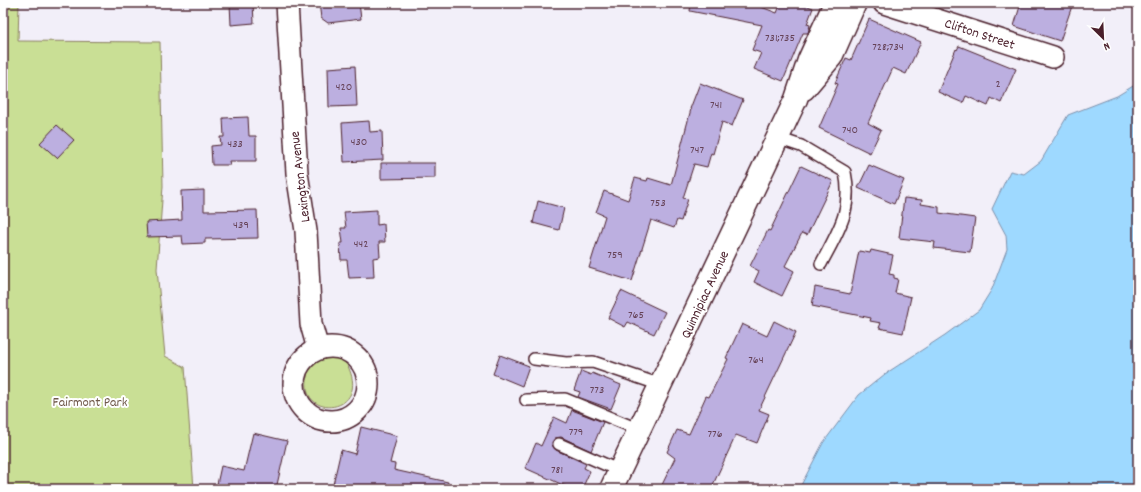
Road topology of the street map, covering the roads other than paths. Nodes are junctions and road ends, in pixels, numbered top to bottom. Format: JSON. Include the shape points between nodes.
{"nodes":[{"id":1,"x":287,"y":3,"type":"edge"},
{"id":2,"x":835,"y":3,"type":"edge"},
{"id":3,"x":855,"y":3,"type":"edge"},
{"id":4,"x":884,"y":3,"type":"edge"},
{"id":5,"x":1053,"y":57,"type":"dead end"},
{"id":6,"x":796,"y":99,"type":"junction"},
{"id":7,"x":777,"y":138,"type":"junction"},
{"id":8,"x":821,"y":264,"type":"dead end"},
{"id":9,"x":318,"y":349,"type":"dead end"},
{"id":10,"x":534,"y":359,"type":"dead end"},
{"id":11,"x":661,"y":385,"type":"junction"},
{"id":12,"x":526,"y":400,"type":"dead end"},
{"id":13,"x":640,"y":430,"type":"junction"},
{"id":14,"x":559,"y":444,"type":"dead end"},
{"id":15,"x":616,"y":480,"type":"edge"}],
"edges":[{"from":1,"to":9,"type":"street","name":"Lexington Avenue","via":[[295,158],[306,231],[311,324]]},
{"from":2,"to":6,"type":"main road","name":"Quinnipiac Avenue","via":[[809,60]]},
{"from":3,"to":6,"type":"main road","name":"Quinnipiac Avenue","via":[[830,57]]},
{"from":4,"to":5,"type":"street","name":"Clifton Street"},
{"from":6,"to":7,"type":"main road","name":"Quinnipiac Avenue"},
{"from":7,"to":8,"type":"lane","via":[[801,146],[845,172],[848,186],[846,215]]},
{"from":7,"to":11,"type":"main road","name":"Quinnipiac Avenue"},
{"from":10,"to":11,"type":"lane","via":[[566,363],[593,362]]},
{"from":11,"to":13,"type":"main road","name":"Quinnipiac Avenue"},
{"from":12,"to":13,"type":"lane","via":[[565,399]]},
{"from":13,"to":15,"type":"main road","name":"Quinnipiac Avenue"},
{"from":14,"to":15,"type":"lane"}]}
